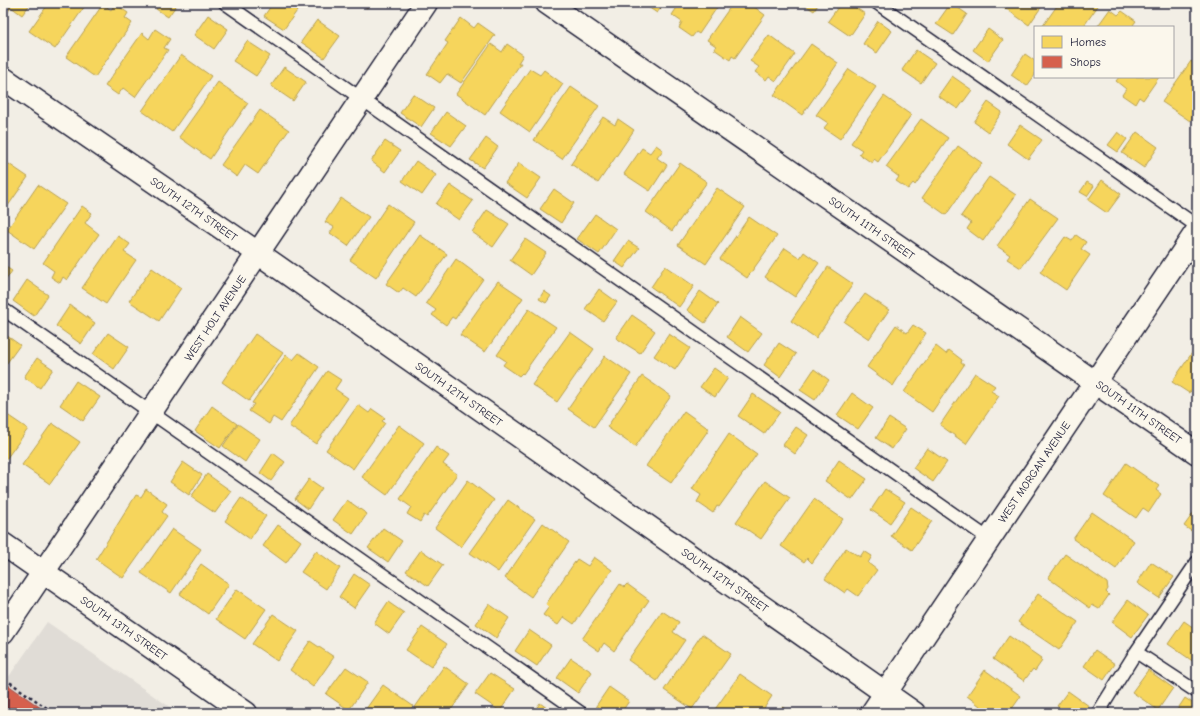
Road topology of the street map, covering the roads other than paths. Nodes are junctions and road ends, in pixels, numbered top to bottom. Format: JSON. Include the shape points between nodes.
{"nodes":[{"id":1,"x":225,"y":3,"type":"edge"},
{"id":2,"x":426,"y":3,"type":"edge"},
{"id":3,"x":547,"y":3,"type":"edge"},
{"id":4,"x":877,"y":3,"type":"edge"},
{"id":5,"x":3,"y":78,"type":"edge"},
{"id":6,"x":362,"y":98,"type":"junction"},
{"id":7,"x":1197,"y":226,"type":"edge"},
{"id":8,"x":1197,"y":231,"type":"edge"},
{"id":9,"x":258,"y":253,"type":"junction"},
{"id":10,"x":3,"y":309,"type":"edge"},
{"id":11,"x":1095,"y":382,"type":"junction"},
{"id":12,"x":152,"y":412,"type":"junction"},
{"id":13,"x":1197,"y":453,"type":"edge"},
{"id":14,"x":989,"y":538,"type":"junction"},
{"id":15,"x":3,"y":544,"type":"edge"},
{"id":16,"x":1197,"y":562,"type":"edge"},
{"id":17,"x":44,"y":572,"type":"junction"},
{"id":18,"x":3,"y":632,"type":"edge"},
{"id":19,"x":1136,"y":652,"type":"junction"},
{"id":20,"x":1197,"y":692,"type":"edge"},
{"id":21,"x":885,"y":693,"type":"junction"},
{"id":22,"x":246,"y":713,"type":"edge"},
{"id":23,"x":581,"y":713,"type":"edge"},
{"id":24,"x":872,"y":713,"type":"edge"},
{"id":25,"x":914,"y":713,"type":"edge"},
{"id":26,"x":1098,"y":713,"type":"edge"}],
"edges":[{"from":1,"to":6,"type":"lane"},
{"from":2,"to":6,"type":"street","name":"WEST HOLT AVENUE"},
{"from":3,"to":11,"type":"street","name":"SOUTH 11TH STREET"},
{"from":4,"to":7,"type":"lane"},
{"from":5,"to":9,"type":"street","name":"SOUTH 12TH STREET"},
{"from":6,"to":9,"type":"street","name":"WEST HOLT AVENUE"},
{"from":6,"to":14,"type":"lane"},
{"from":8,"to":11,"type":"street","name":"WEST MORGAN AVENUE"},
{"from":9,"to":12,"type":"street","name":"WEST HOLT AVENUE"},
{"from":9,"to":21,"type":"street","name":"SOUTH 12TH STREET"},
{"from":10,"to":12,"type":"lane"},
{"from":11,"to":13,"type":"street","name":"SOUTH 11TH STREET"},
{"from":11,"to":14,"type":"street","name":"WEST MORGAN AVENUE"},
{"from":12,"to":17,"type":"street","name":"WEST HOLT AVENUE"},
{"from":12,"to":23,"type":"lane"},
{"from":14,"to":21,"type":"street","name":"WEST MORGAN AVENUE"},
{"from":15,"to":17,"type":"street","name":"SOUTH 13TH STREET"},
{"from":16,"to":19,"type":"lane"},
{"from":17,"to":18,"type":"street","name":"WEST HOLT AVENUE"},
{"from":17,"to":22,"type":"street","name":"SOUTH 13TH STREET"},
{"from":19,"to":20,"type":"lane"},
{"from":19,"to":26,"type":"lane"},
{"from":21,"to":24,"type":"street","name":"WEST MORGAN AVENUE"},
{"from":21,"to":25,"type":"street","name":"SOUTH 12TH STREET"}]}
